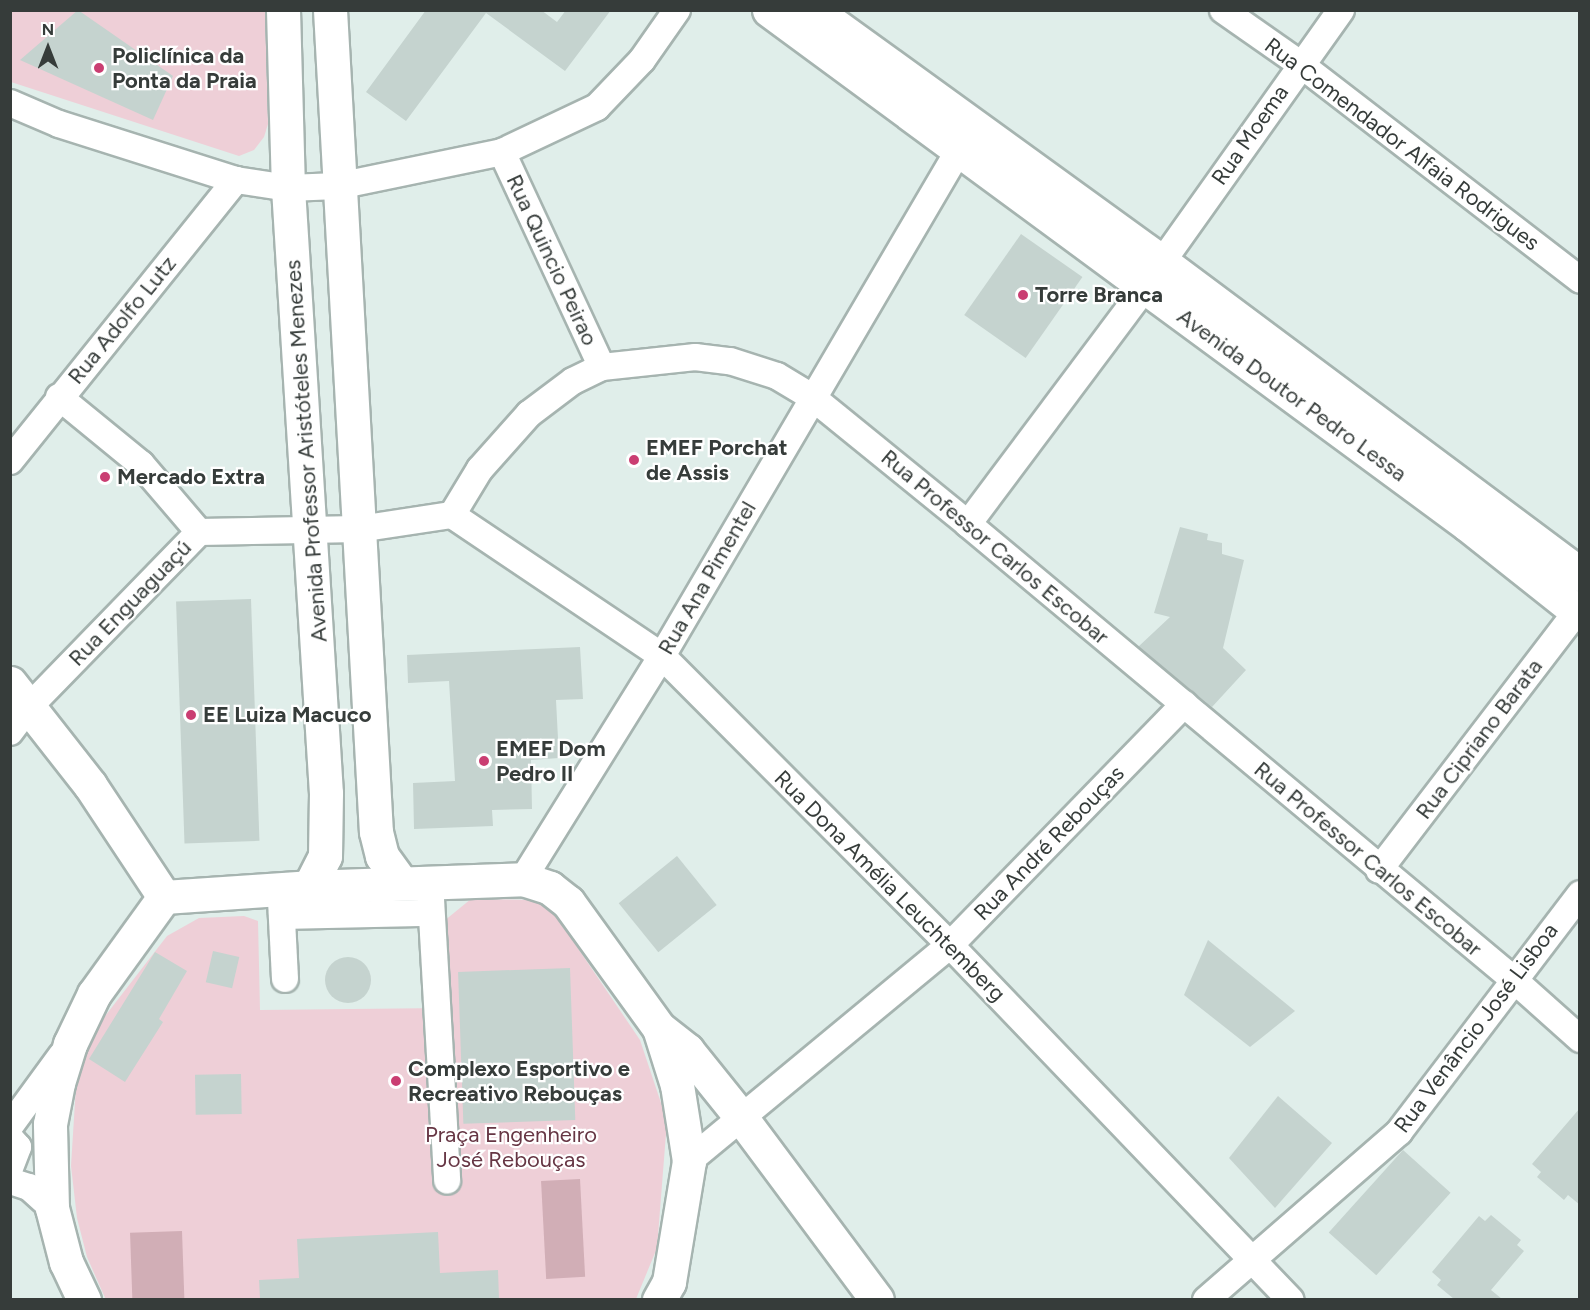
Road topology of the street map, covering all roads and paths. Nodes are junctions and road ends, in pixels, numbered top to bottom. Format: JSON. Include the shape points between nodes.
{"nodes":[{"id":1,"x":283,"y":10,"type":"edge"},
{"id":2,"x":330,"y":10,"type":"edge"},
{"id":3,"x":678,"y":10,"type":"edge"},
{"id":4,"x":769,"y":10,"type":"edge"},
{"id":5,"x":813,"y":10,"type":"edge"},
{"id":6,"x":1223,"y":10,"type":"edge"},
{"id":7,"x":1341,"y":10,"type":"edge"},
{"id":8,"x":1300,"y":64,"type":"junction"},
{"id":9,"x":10,"y":103,"type":"edge"},
{"id":10,"x":959,"y":150,"type":"junction"},
{"id":11,"x":502,"y":153,"type":"junction"},
{"id":12,"x":236,"y":180,"type":"junction"},
{"id":13,"x":338,"y":186,"type":"junction"},
{"id":14,"x":288,"y":188,"type":"junction"},
{"id":15,"x":1153,"y":274,"type":"junction"},
{"id":16,"x":1580,"y":280,"type":"edge"},
{"id":17,"x":602,"y":367,"type":"junction"},
{"id":18,"x":59,"y":397,"type":"junction"},
{"id":19,"x":812,"y":397,"type":"junction"},
{"id":20,"x":10,"y":461,"type":"edge"},
{"id":21,"x":452,"y":515,"type":"junction"},
{"id":22,"x":968,"y":524,"type":"junction"},
{"id":23,"x":359,"y":529,"type":"junction"},
{"id":24,"x":312,"y":530,"type":"junction"},
{"id":25,"x":199,"y":532,"type":"junction"},
{"id":26,"x":1580,"y":574,"type":"edge"},
{"id":27,"x":1578,"y":611,"type":"edge"},
{"id":28,"x":662,"y":656,"type":"junction"},
{"id":29,"x":1184,"y":704,"type":"junction"},
{"id":30,"x":16,"y":707,"type":"edge"},
{"id":31,"x":376,"y":832,"type":"junction"},
{"id":32,"x":324,"y":833,"type":"junction"},
{"id":33,"x":1379,"y":870,"type":"junction"},
{"id":34,"x":523,"y":879,"type":"junction"},
{"id":35,"x":415,"y":882,"type":"junction"},
{"id":36,"x":1580,"y":894,"type":"edge"},
{"id":37,"x":164,"y":897,"type":"junction"},
{"id":38,"x":291,"y":897,"type":"junction"},
{"id":39,"x":431,"y":914,"type":"junction"},
{"id":40,"x":950,"y":945,"type":"junction"},
{"id":41,"x":285,"y":979,"type":"dead end"},
{"id":42,"x":1513,"y":979,"type":"junction"},
{"id":43,"x":658,"y":1028,"type":"junction"},
{"id":44,"x":1580,"y":1039,"type":"edge"},
{"id":45,"x":70,"y":1044,"type":"junction"},
{"id":46,"x":740,"y":1116,"type":"junction"},
{"id":47,"x":10,"y":1126,"type":"edge"},
{"id":48,"x":10,"y":1138,"type":"edge"},
{"id":49,"x":688,"y":1161,"type":"junction"},
{"id":50,"x":21,"y":1179,"type":"edge"},
{"id":51,"x":447,"y":1181,"type":"dead end"},
{"id":52,"x":1253,"y":1262,"type":"junction"},
{"id":53,"x":84,"y":1299,"type":"edge"},
{"id":54,"x":659,"y":1299,"type":"edge"},
{"id":55,"x":877,"y":1299,"type":"edge"},
{"id":56,"x":1206,"y":1299,"type":"edge"},
{"id":57,"x":1290,"y":1299,"type":"edge"}],
"edges":[{"from":1,"to":14,"type":"main road","name":"Avenida Professor Aristóteles Menezes"},
{"from":2,"to":13,"type":"main road","name":"Avenida Professor Aristóteles Menezes"},
{"from":3,"to":11,"type":"street","via":[[642,60],[597,107]]},
{"from":4,"to":10,"type":"main road","name":"Avenida Doutor Pedro Lessa"},
{"from":5,"to":15,"type":"main road","name":"Avenida Doutor Pedro Lessa"},
{"from":6,"to":8,"type":"street","name":"Rua Comendador Alfaia Rodrigues"},
{"from":7,"to":8,"type":"street","name":"Rua Moema"},
{"from":8,"to":15,"type":"street","name":"Rua Moema"},
{"from":8,"to":16,"type":"street","name":"Rua Comendador Alfaia Rodrigues"},
{"from":9,"to":12,"type":"street","via":[[59,123]]},
{"from":10,"to":15,"type":"main road","name":"Avenida Doutor Pedro Lessa"},
{"from":10,"to":19,"type":"street","name":"Rua Ana Pimentel"},
{"from":11,"to":13,"type":"street"},
{"from":11,"to":17,"type":"street","name":"Rua Quincio Peirao"},
{"from":12,"to":14,"type":"street"},
{"from":12,"to":18,"type":"street","name":"Rua Adolfo Lutz"},
{"from":13,"to":14,"type":"street"},
{"from":13,"to":23,"type":"main road","name":"Avenida Professor Aristóteles Menezes"},
{"from":14,"to":24,"type":"main road","name":"Avenida Professor Aristóteles Menezes"},
{"from":15,"to":22,"type":"street","name":"Rua Moema"},
{"from":15,"to":26,"type":"main road","name":"Avenida Doutor Pedro Lessa"},
{"from":15,"to":27,"type":"main road","name":"Avenida Doutor Pedro Lessa"},
{"from":17,"to":19,"type":"street","name":"Rua Professor Carlos Escobar","via":[[695,357],[730,361],[777,376]]},
{"from":17,"to":21,"type":"street","name":"Rua Professor Carlos Escobar","via":[[573,381],[516,427],[480,469]]},
{"from":18,"to":20,"type":"street","name":"Rua Adolfo Lutz"},
{"from":18,"to":25,"type":"street","via":[[141,464]]},
{"from":19,"to":22,"type":"street","name":"Rua Professor Carlos Escobar"},
{"from":19,"to":28,"type":"street","name":"Rua Ana Pimentel"},
{"from":21,"to":23,"type":"street"},
{"from":21,"to":28,"type":"street","name":"Rua Dona Amélia Leuchtemberg"},
{"from":22,"to":29,"type":"street","name":"Rua Professor Carlos Escobar"},
{"from":23,"to":24,"type":"street","name":"Rua Enguaguaçú"},
{"from":23,"to":31,"type":"main road","name":"Avenida Professor Aristóteles Menezes"},
{"from":24,"to":25,"type":"street","name":"Rua Enguaguaçú"},
{"from":24,"to":32,"type":"main road","name":"Avenida Professor Aristóteles Menezes","via":[[324,732]]},
{"from":25,"to":30,"type":"street","name":"Rua Enguaguaçú"},
{"from":27,"to":33,"type":"street","name":"Rua Cipriano Barata"},
{"from":28,"to":34,"type":"street","name":"Rua Ana Pimentel"},
{"from":28,"to":40,"type":"street","name":"Rua Dona Amélia Leuchtemberg"},
{"from":29,"to":33,"type":"street","name":"Rua Professor Carlos Escobar"},
{"from":29,"to":40,"type":"street","name":"Rua André Rebouças"},
{"from":30,"to":37,"type":"main road","via":[[90,785]]},
{"from":31,"to":32,"type":"main road"},
{"from":31,"to":35,"type":"main road","name":"Avenida Professor Aristóteles Menezes","via":[[382,855]]},
{"from":32,"to":38,"type":"main road","name":"Avenida Professor Aristóteles Menezes","via":[[325,856]]},
{"from":33,"to":42,"type":"street","name":"Rua Professor Carlos Escobar"},
{"from":34,"to":35,"type":"main road"},
{"from":34,"to":43,"type":"main road","via":[[550,888],[568,902]]},
{"from":35,"to":38,"type":"main road"},
{"from":35,"to":39,"type":"street"},
{"from":36,"to":42,"type":"street","name":"Rua Venâncio José Lisboa"},
{"from":37,"to":38,"type":"main road"},
{"from":37,"to":45,"type":"main road","via":[[94,994]]},
{"from":38,"to":39,"type":"street"},
{"from":38,"to":41,"type":"street"},
{"from":39,"to":51,"type":"street"},
{"from":40,"to":46,"type":"street","name":"Rua André Rebouças"},
{"from":40,"to":52,"type":"street","name":"Rua Dona Amélia Leuchtemberg"},
{"from":42,"to":44,"type":"street","name":"Rua Professor Carlos Escobar"},
{"from":42,"to":52,"type":"street","name":"Rua Venâncio José Lisboa","via":[[1399,1132]]},
{"from":43,"to":46,"type":"main road","via":[[687,1050]]},
{"from":43,"to":49,"type":"main road","via":[[677,1085]]},
{"from":45,"to":47,"type":"street"},
{"from":45,"to":50,"type":"main road","via":[[50,1124]]},
{"from":46,"to":49,"type":"street","name":"Rua André Rebouças"},
{"from":46,"to":55,"type":"main road"},
{"from":48,"to":50,"type":"street","via":[[18,1147]]},
{"from":49,"to":54,"type":"main road","via":[[669,1282]]},
{"from":50,"to":53,"type":"main road"},
{"from":52,"to":56,"type":"street","name":"Rua Venâncio José Lisboa"},
{"from":52,"to":57,"type":"street","name":"Rua Dona Amélia Leuchtemberg"}]}
